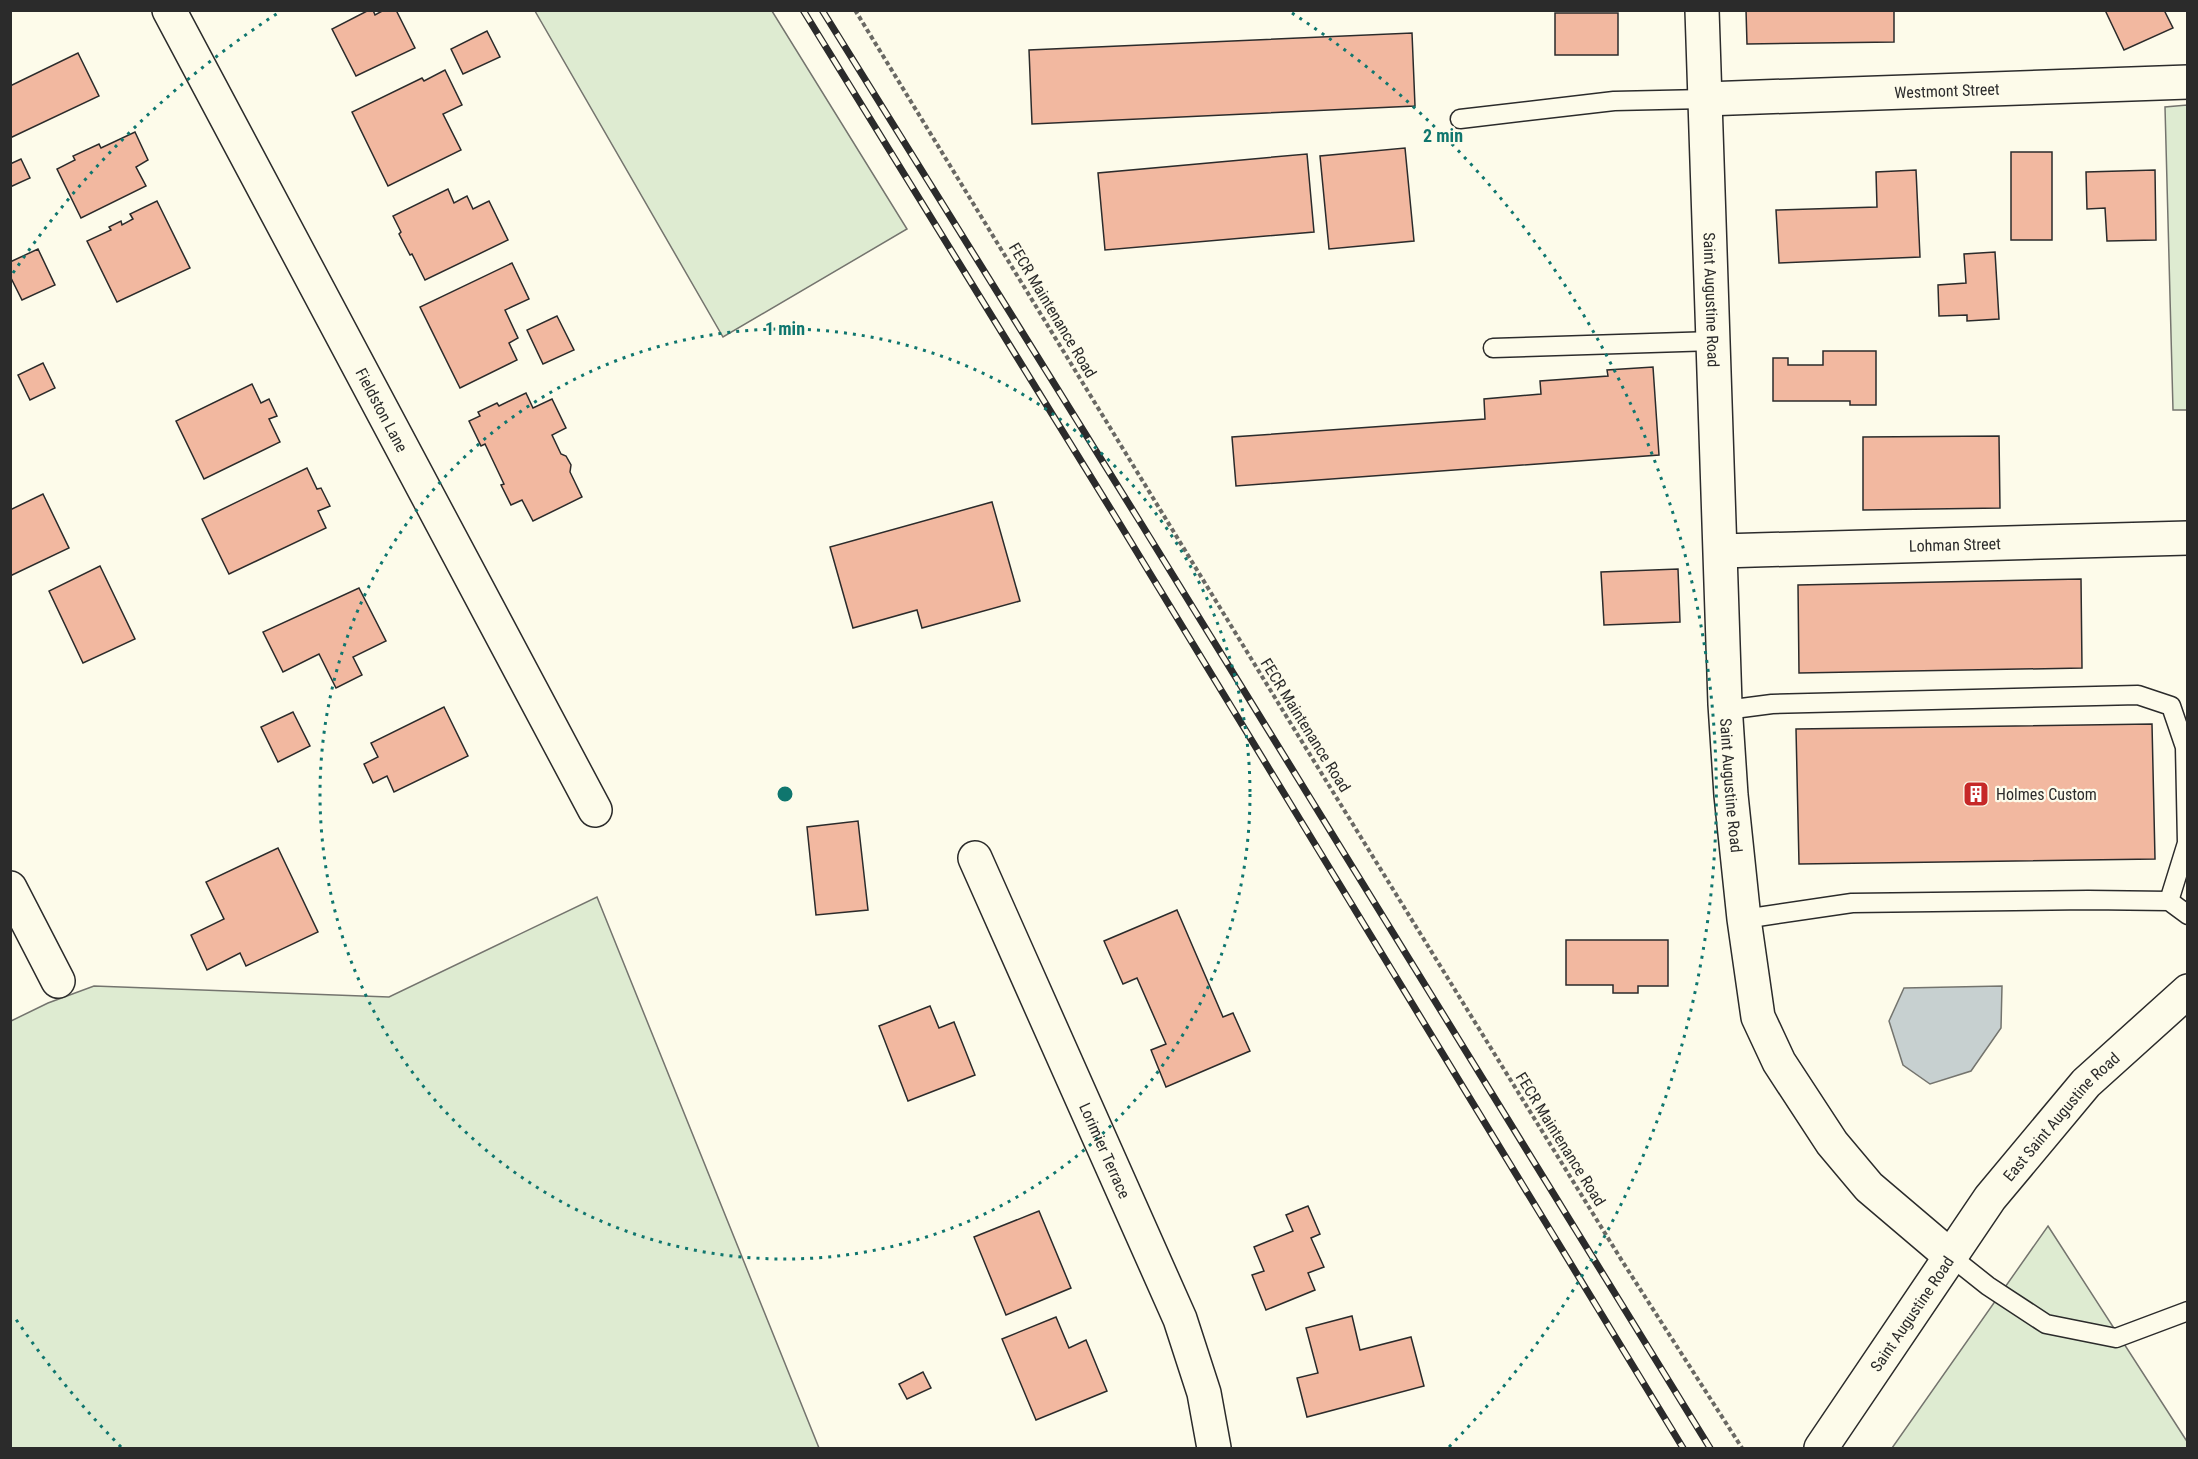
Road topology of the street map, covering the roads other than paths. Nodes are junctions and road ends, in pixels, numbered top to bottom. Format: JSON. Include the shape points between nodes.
{"nodes":[{"id":1,"x":169,"y":10,"type":"edge"},
{"id":2,"x":1702,"y":10,"type":"edge"},
{"id":3,"x":2187,"y":82,"type":"edge"},
{"id":4,"x":1705,"y":99,"type":"junction"},
{"id":5,"x":1460,"y":119,"type":"dead end"},
{"id":6,"x":1714,"y":341,"type":"junction"},
{"id":7,"x":1493,"y":348,"type":"dead end"},
{"id":8,"x":2187,"y":538,"type":"edge"},
{"id":9,"x":1722,"y":551,"type":"junction"},
{"id":10,"x":1726,"y":710,"type":"junction"},
{"id":11,"x":595,"y":810,"type":"dead end"},
{"id":12,"x":975,"y":858,"type":"dead end"},
{"id":13,"x":10,"y":888,"type":"edge"},
{"id":14,"x":2169,"y":901,"type":"junction"},
{"id":15,"x":2187,"y":915,"type":"edge"},
{"id":16,"x":1744,"y":919,"type":"junction"},
{"id":17,"x":58,"y":981,"type":"dead end"},
{"id":18,"x":2187,"y":991,"type":"edge"},
{"id":19,"x":1949,"y":1255,"type":"junction"},
{"id":20,"x":2187,"y":1311,"type":"edge"},
{"id":21,"x":1215,"y":1449,"type":"edge"},
{"id":22,"x":1821,"y":1449,"type":"edge"}],
"edges":[{"from":1,"to":11,"type":"street","name":"Fieldston Lane"},
{"from":2,"to":4,"type":"street","name":"Saint Augustine Road"},
{"from":3,"to":4,"type":"street","name":"Westmont Street"},
{"from":4,"to":5,"type":"lane","via":[[1614,101]]},
{"from":4,"to":6,"type":"street","name":"Saint Augustine Road"},
{"from":6,"to":7,"type":"lane"},
{"from":6,"to":9,"type":"street","name":"Saint Augustine Road"},
{"from":8,"to":9,"type":"street","name":"Lohman Street"},
{"from":9,"to":10,"type":"street","name":"Saint Augustine Road"},
{"from":10,"to":14,"type":"lane","via":[[1772,704],[2138,695],[2172,706],[2186,747],[2187,843]]},
{"from":10,"to":16,"type":"street","name":"Saint Augustine Road"},
{"from":12,"to":21,"type":"street","name":"Lorimier Terrace","via":[[1180,1319],[1204,1393]]},
{"from":13,"to":17,"type":"street"},
{"from":14,"to":15,"type":"lane"},
{"from":14,"to":16,"type":"lane","via":[[1852,903]]},
{"from":16,"to":19,"type":"street","name":"Saint Augustine Road","via":[[1758,1017],[1779,1062],[1832,1143],[1869,1187]]},
{"from":18,"to":19,"type":"street","name":"East Saint Augustine Road","via":[[2086,1083],[1990,1198]]},
{"from":19,"to":20,"type":"lane","via":[[2046,1324],[2115,1338]]},
{"from":19,"to":22,"type":"street","name":"Saint Augustine Road"}]}
